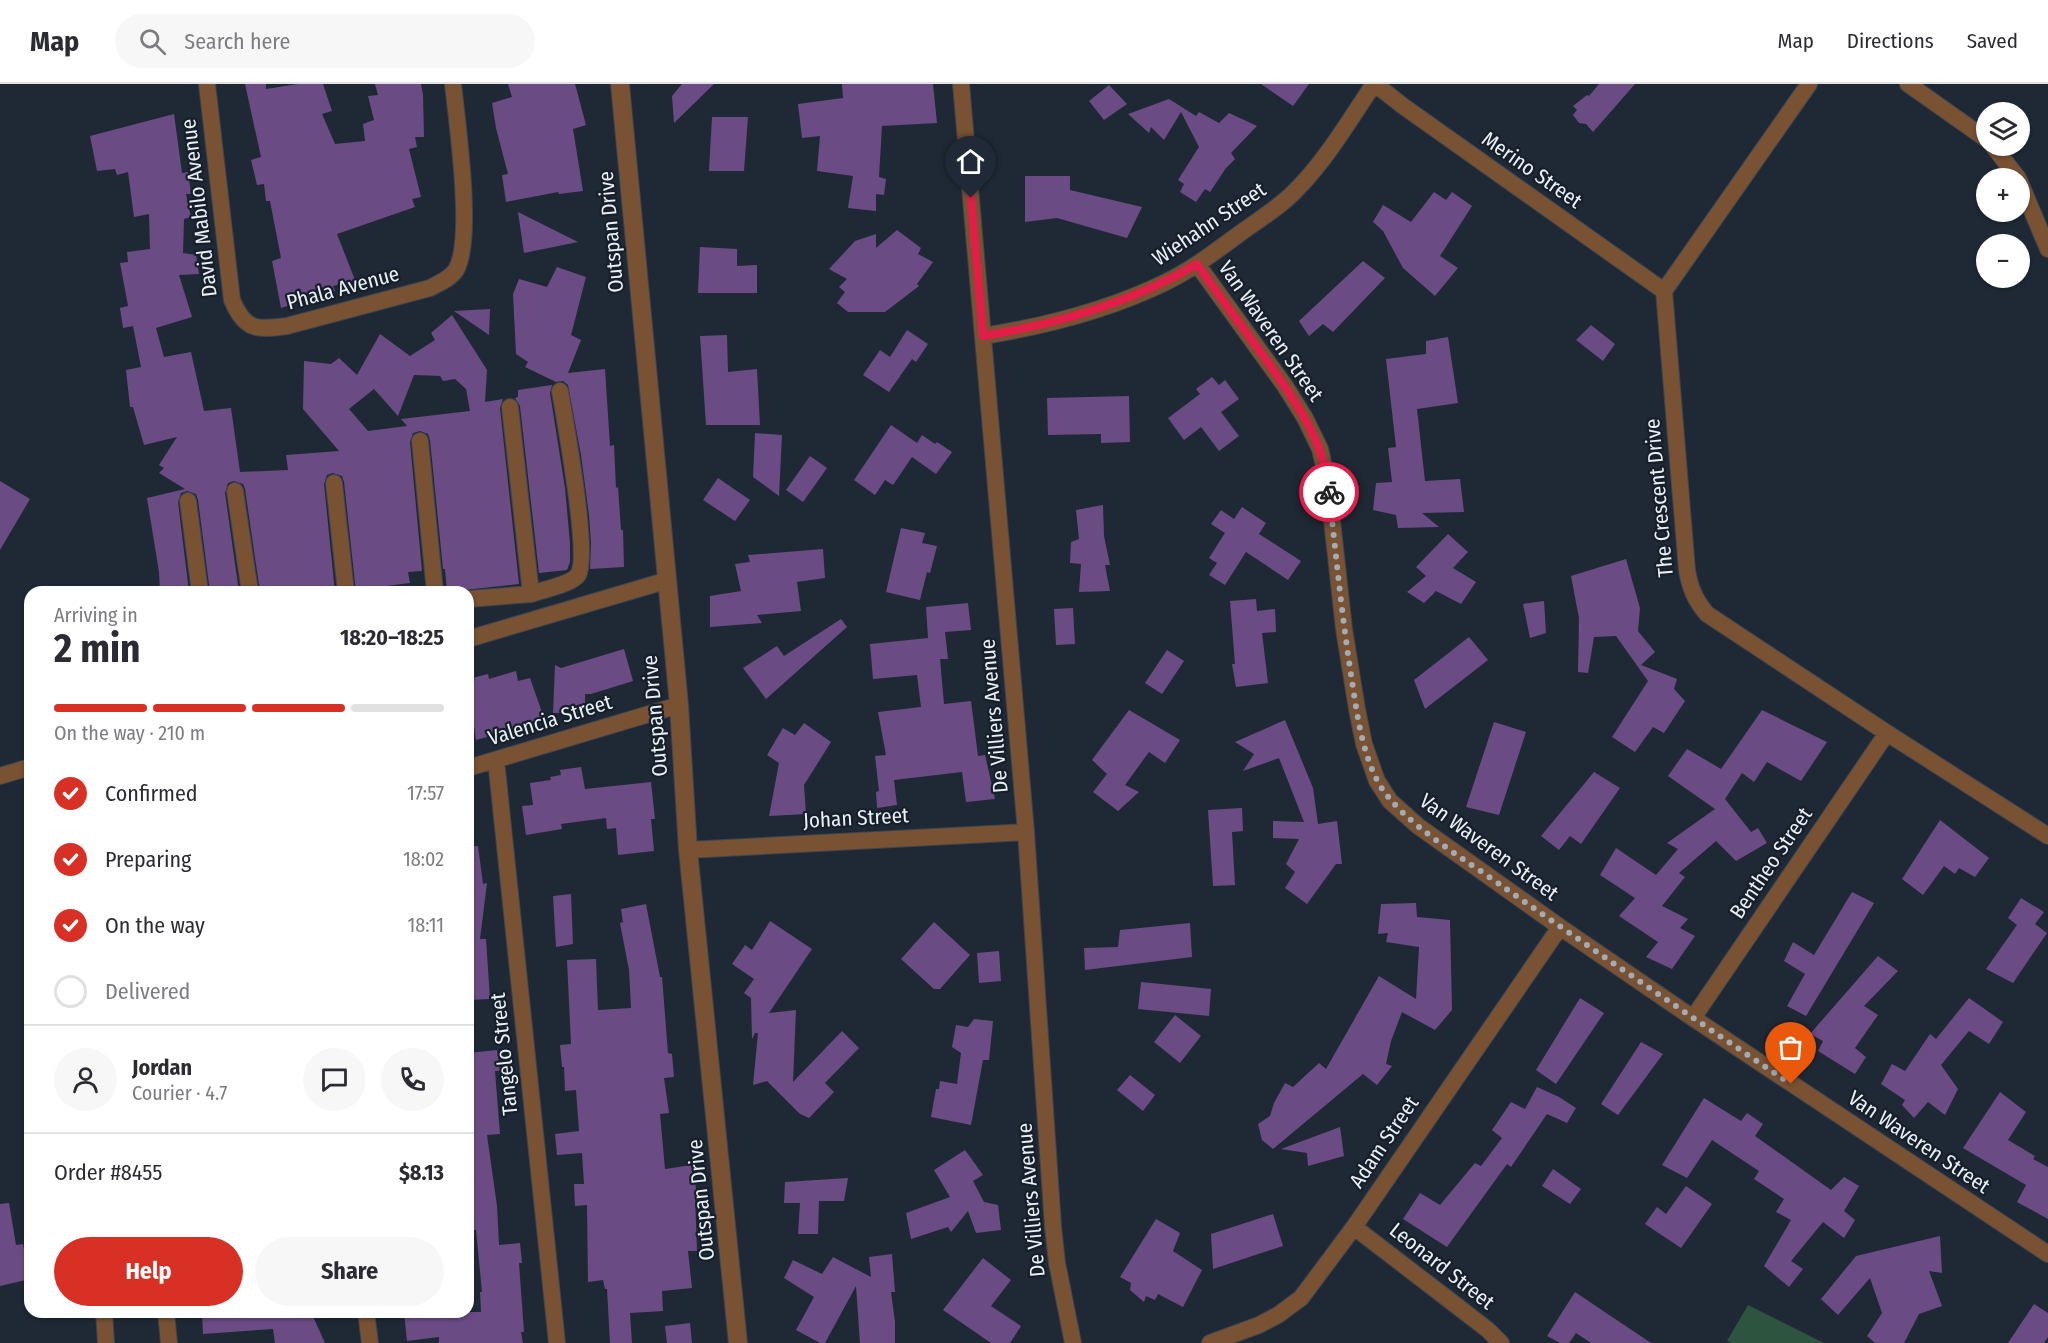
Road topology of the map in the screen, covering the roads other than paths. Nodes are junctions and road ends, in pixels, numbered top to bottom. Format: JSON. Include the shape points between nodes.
{"nodes":[{"id":1,"x":207,"y":84,"type":"edge"},
{"id":2,"x":453,"y":84,"type":"edge"},
{"id":3,"x":620,"y":84,"type":"edge"},
{"id":4,"x":961,"y":84,"type":"edge"},
{"id":5,"x":1375,"y":84,"type":"edge"},
{"id":6,"x":1809,"y":84,"type":"edge"},
{"id":7,"x":1908,"y":84,"type":"edge"},
{"id":8,"x":1976,"y":132,"type":"edge"},
{"id":9,"x":2001,"y":156,"type":"edge"},
{"id":10,"x":2010,"y":168,"type":"edge"},
{"id":11,"x":2030,"y":206,"type":"edge"},
{"id":12,"x":2048,"y":249,"type":"edge"},
{"id":13,"x":1197,"y":264,"type":"junction"},
{"id":14,"x":1664,"y":291,"type":"junction"},
{"id":15,"x":244,"y":323,"type":"joint"},
{"id":16,"x":983,"y":336,"type":"junction"},
{"id":17,"x":560,"y":391,"type":"dead end"},
{"id":18,"x":510,"y":407,"type":"dead end"},
{"id":19,"x":420,"y":441,"type":"dead end"},
{"id":20,"x":334,"y":483,"type":"dead end"},
{"id":21,"x":235,"y":490,"type":"dead end"},
{"id":22,"x":188,"y":501,"type":"dead end"},
{"id":23,"x":665,"y":581,"type":"junction"},
{"id":24,"x":200,"y":586,"type":"edge"},
{"id":25,"x":249,"y":586,"type":"edge"},
{"id":26,"x":345,"y":586,"type":"edge"},
{"id":27,"x":434,"y":586,"type":"edge"},
{"id":28,"x":531,"y":594,"type":"junction"},
{"id":29,"x":474,"y":599,"type":"edge"},
{"id":30,"x":474,"y":637,"type":"edge"},
{"id":31,"x":678,"y":705,"type":"junction"},
{"id":32,"x":1887,"y":733,"type":"junction"},
{"id":33,"x":496,"y":760,"type":"junction"},
{"id":34,"x":474,"y":766,"type":"edge"},
{"id":35,"x":24,"y":769,"type":"edge"},
{"id":36,"x":0,"y":776,"type":"edge"},
{"id":37,"x":1026,"y":832,"type":"junction"},
{"id":38,"x":2048,"y":836,"type":"edge"},
{"id":39,"x":688,"y":850,"type":"junction"},
{"id":40,"x":1560,"y":927,"type":"junction"},
{"id":41,"x":1693,"y":1018,"type":"junction"},
{"id":42,"x":1354,"y":1227,"type":"junction"},
{"id":43,"x":2048,"y":1254,"type":"edge"},
{"id":44,"x":104,"y":1318,"type":"edge"},
{"id":45,"x":167,"y":1318,"type":"edge"},
{"id":46,"x":367,"y":1318,"type":"edge"},
{"id":47,"x":106,"y":1343,"type":"edge"},
{"id":48,"x":169,"y":1343,"type":"edge"},
{"id":49,"x":370,"y":1343,"type":"edge"},
{"id":50,"x":557,"y":1343,"type":"edge"},
{"id":51,"x":738,"y":1343,"type":"edge"},
{"id":52,"x":1073,"y":1343,"type":"edge"},
{"id":53,"x":1210,"y":1343,"type":"edge"},
{"id":54,"x":1501,"y":1343,"type":"edge"}],
"edges":[{"from":1,"to":15,"type":"street","name":"David Mabilo Avenue","via":[[230,290]]},
{"from":2,"to":15,"type":"street","name":"Phala Avenue","via":[[464,230],[463,252],[451,277],[430,288],[287,326],[255,328]]},
{"from":3,"to":23,"type":"street","name":"Outspan Drive"},
{"from":4,"to":16,"type":"street","name":"De Villiers Avenue"},
{"from":5,"to":13,"type":"street","name":"Wiehahn Street","via":[[1299,188]]},
{"from":5,"to":14,"type":"street","name":"Merino Street"},
{"from":6,"to":14,"type":"street"},
{"from":7,"to":8,"type":"street"},
{"from":9,"to":10,"type":"street"},
{"from":11,"to":12,"type":"street"},
{"from":13,"to":16,"type":"street","name":"Wiehahn Street","via":[[1104,307]]},
{"from":13,"to":40,"type":"street","name":"Van Waveren Street","via":[[1285,386],[1320,449],[1357,709],[1377,780],[1390,801],[1418,826]]},
{"from":14,"to":32,"type":"street","name":"The Crescent Drive","via":[[1687,570],[1694,598],[1707,614]]},
{"from":16,"to":37,"type":"street","name":"De Villiers Avenue"},
{"from":17,"to":28,"type":"street","via":[[581,533],[579,573],[574,580]]},
{"from":18,"to":28,"type":"street"},
{"from":19,"to":27,"type":"street"},
{"from":20,"to":26,"type":"street"},
{"from":21,"to":25,"type":"street"},
{"from":22,"to":24,"type":"street"},
{"from":23,"to":30,"type":"street"},
{"from":23,"to":31,"type":"street","name":"Outspan Drive"},
{"from":28,"to":29,"type":"street"},
{"from":31,"to":33,"type":"street","name":"Valencia Street"},
{"from":31,"to":39,"type":"street","name":"Outspan Drive"},
{"from":32,"to":38,"type":"street","name":"The Crescent Drive"},
{"from":32,"to":41,"type":"street","name":"Bentheo Street"},
{"from":33,"to":34,"type":"street","name":"Valencia Street"},
{"from":33,"to":50,"type":"street","name":"Tangelo Street"},
{"from":35,"to":36,"type":"street"},
{"from":37,"to":39,"type":"street","name":"Johan Street"},
{"from":37,"to":52,"type":"street","name":"De Villiers Avenue","via":[[1053,1226]]},
{"from":39,"to":51,"type":"street","name":"Outspan Drive"},
{"from":40,"to":41,"type":"street","name":"Van Waveren Street"},
{"from":40,"to":42,"type":"street","name":"Adam Street"},
{"from":41,"to":43,"type":"street","name":"Van Waveren Street"},
{"from":42,"to":53,"type":"street","name":"Adam Street","via":[[1301,1298],[1258,1325]]},
{"from":42,"to":54,"type":"street","name":"Leonard Street"},
{"from":44,"to":47,"type":"street"},
{"from":45,"to":48,"type":"street"},
{"from":46,"to":49,"type":"street"}]}
